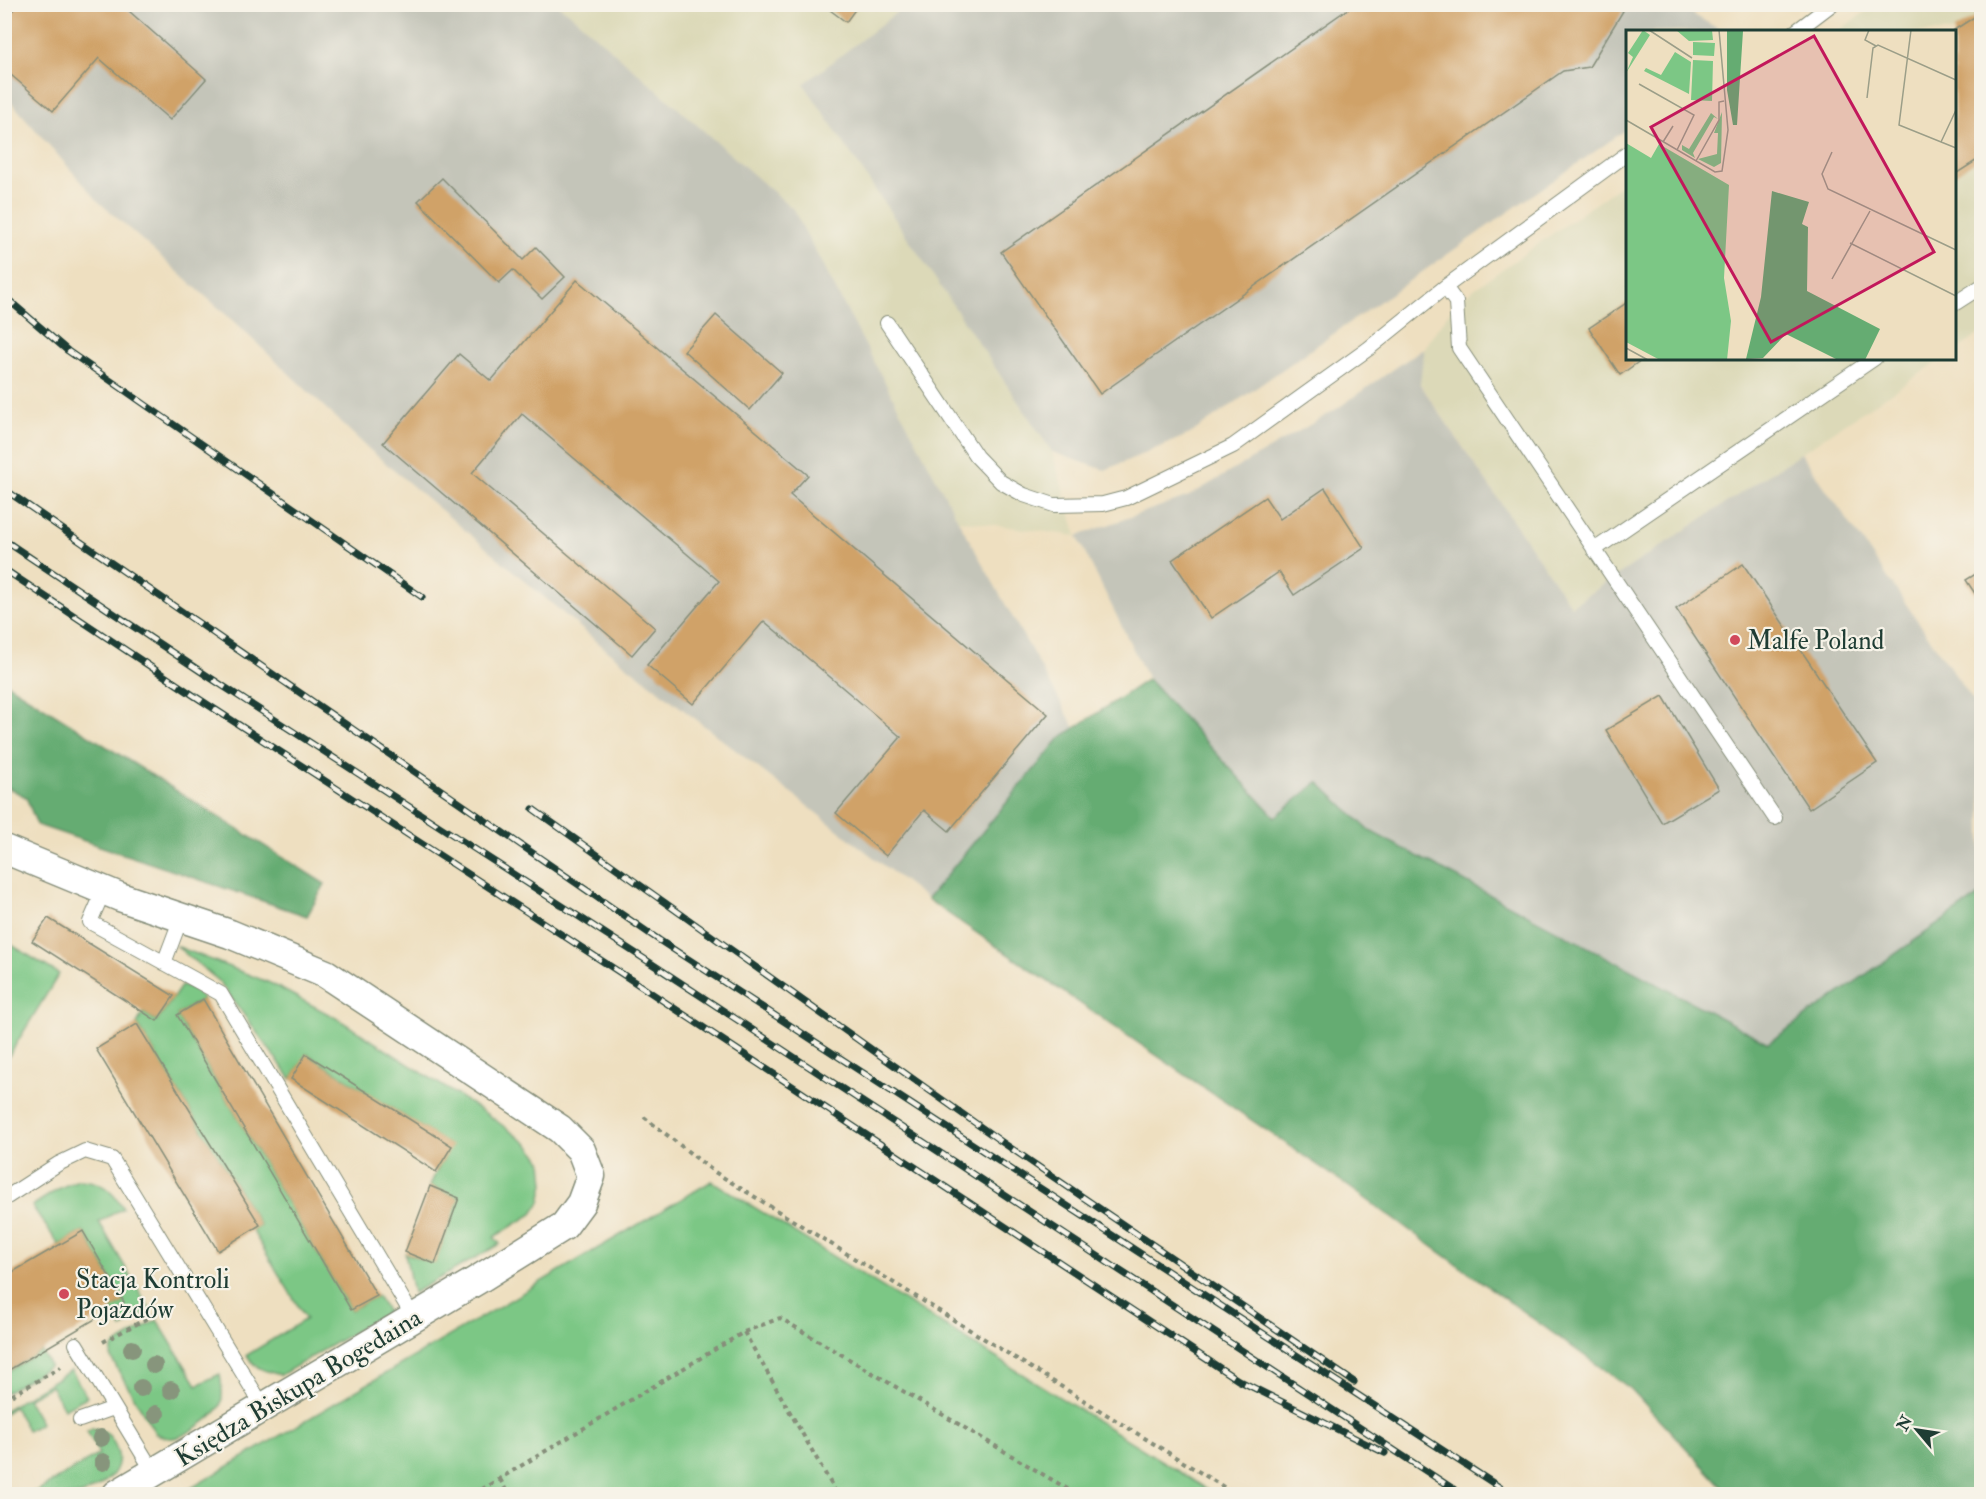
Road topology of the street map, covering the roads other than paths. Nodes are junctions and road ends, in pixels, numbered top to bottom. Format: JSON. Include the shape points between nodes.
{"nodes":[{"id":1,"x":1832,"y":4,"type":"edge"},
{"id":2,"x":1798,"y":30,"type":"edge"},
{"id":3,"x":1626,"y":154,"type":"edge"},
{"id":4,"x":1445,"y":286,"type":"junction"},
{"id":5,"x":1982,"y":286,"type":"edge"},
{"id":6,"x":1956,"y":303,"type":"edge"},
{"id":7,"x":887,"y":323,"type":"dead end"},
{"id":8,"x":1872,"y":360,"type":"edge"},
{"id":9,"x":1594,"y":550,"type":"junction"},
{"id":10,"x":1775,"y":818,"type":"dead end"},
{"id":11,"x":4,"y":849,"type":"edge"},
{"id":12,"x":104,"y":890,"type":"junction"},
{"id":13,"x":181,"y":918,"type":"junction"},
{"id":14,"x":164,"y":963,"type":"junction"},
{"id":15,"x":4,"y":1199,"type":"edge"},
{"id":16,"x":414,"y":1318,"type":"junction"},
{"id":17,"x":79,"y":1349,"type":"road end"},
{"id":18,"x":114,"y":1408,"type":"junction"},
{"id":19,"x":264,"y":1408,"type":"junction"},
{"id":20,"x":80,"y":1420,"type":"dead end"},
{"id":21,"x":154,"y":1473,"type":"junction"},
{"id":22,"x":117,"y":1494,"type":"edge"}],
"edges":[{"from":1,"to":2,"type":"lane"},
{"from":3,"to":4,"type":"lane"},
{"from":4,"to":7,"type":"lane","via":[[1368,349],[1233,446],[1126,498],[1103,504],[1054,505],[1001,482],[976,456]]},
{"from":4,"to":9,"type":"lane","via":[[1456,302],[1459,348]]},
{"from":5,"to":6,"type":"lane"},
{"from":8,"to":9,"type":"lane"},
{"from":9,"to":10,"type":"lane"},
{"from":11,"to":12,"type":"street"},
{"from":12,"to":13,"type":"street"},
{"from":12,"to":14,"type":"lane","via":[[90,922]]},
{"from":13,"to":14,"type":"lane"},
{"from":13,"to":16,"type":"street","name":"Księdza Biskupa Bogedaina","via":[[326,974],[561,1129],[581,1150],[591,1176],[581,1203],[564,1226]]},
{"from":14,"to":16,"type":"lane","via":[[221,994]]},
{"from":15,"to":19,"type":"lane","via":[[85,1151],[112,1159]]},
{"from":16,"to":19,"type":"street","name":"Księdza Biskupa Bogedaina"},
{"from":17,"to":18,"type":"lane"},
{"from":18,"to":20,"type":"lane"},
{"from":18,"to":21,"type":"lane"},
{"from":19,"to":21,"type":"street","name":"Księdza Biskupa Bogedaina"},
{"from":21,"to":22,"type":"street","name":"Księdza Biskupa Bogedaina"}]}
